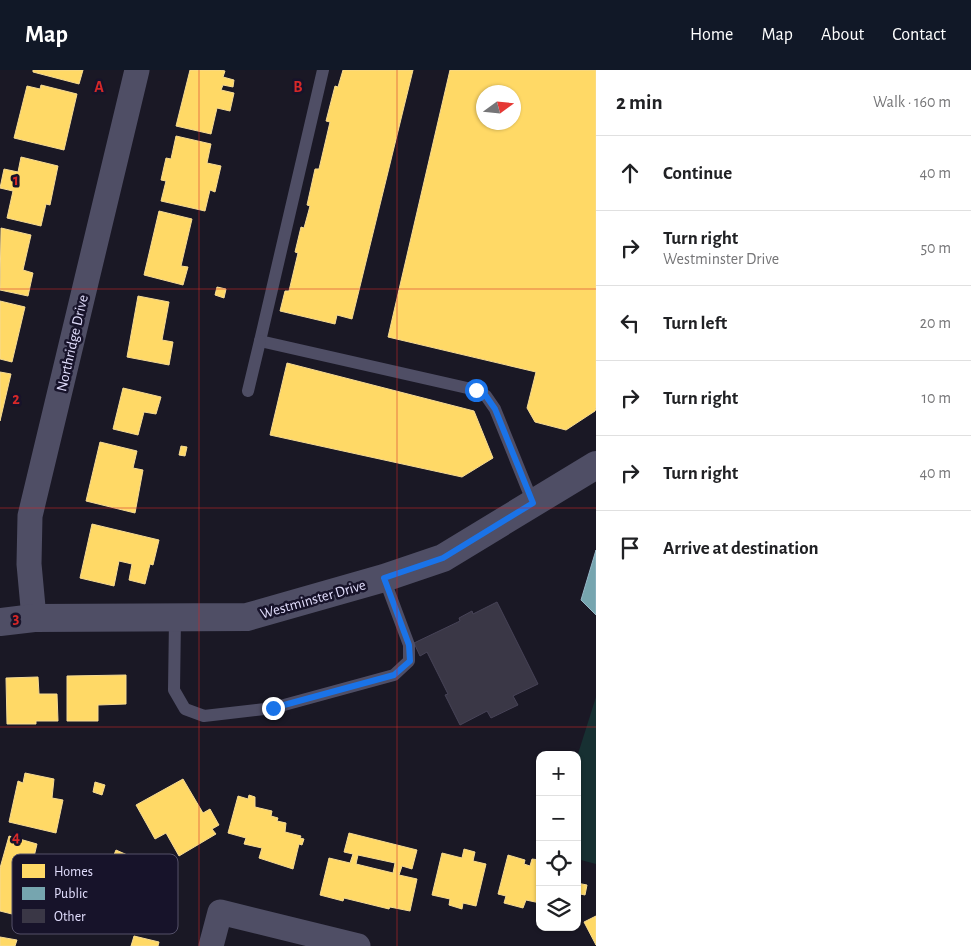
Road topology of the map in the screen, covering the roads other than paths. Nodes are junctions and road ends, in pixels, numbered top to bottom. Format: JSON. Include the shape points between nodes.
{"nodes":[{"id":1,"x":137,"y":70,"type":"edge"},
{"id":2,"x":324,"y":70,"type":"edge"},
{"id":3,"x":260,"y":341,"type":"junction"},
{"id":4,"x":248,"y":391,"type":"dead end"},
{"id":5,"x":596,"y":465,"type":"edge"},
{"id":6,"x":533,"y":503,"type":"junction"},
{"id":7,"x":384,"y":578,"type":"junction"},
{"id":8,"x":34,"y":618,"type":"junction"},
{"id":9,"x":175,"y":618,"type":"junction"},
{"id":10,"x":0,"y":622,"type":"edge"},
{"id":11,"x":211,"y":946,"type":"edge"},
{"id":12,"x":358,"y":946,"type":"edge"}],
"edges":[{"from":1,"to":8,"type":"street","name":"Northridge Drive","via":[[30,516],[29,564]]},
{"from":2,"to":3,"type":"lane"},
{"from":3,"to":4,"type":"lane"},
{"from":3,"to":6,"type":"lane","via":[[476,390],[486,396],[495,409]]},
{"from":5,"to":6,"type":"street","name":"Westminster Drive"},
{"from":6,"to":7,"type":"street","name":"Westminster Drive","via":[[443,558]]},
{"from":7,"to":9,"type":"street","name":"Westminster Drive","via":[[247,617]]},
{"from":7,"to":9,"type":"lane","via":[[409,645],[410,661],[394,675],[273,708],[204,716],[185,709],[174,690]]},
{"from":8,"to":9,"type":"street","name":"Westminster Drive"},
{"from":8,"to":10,"type":"street","name":"Westminster Drive"},
{"from":11,"to":12,"type":"street","via":[[220,912]]}]}
